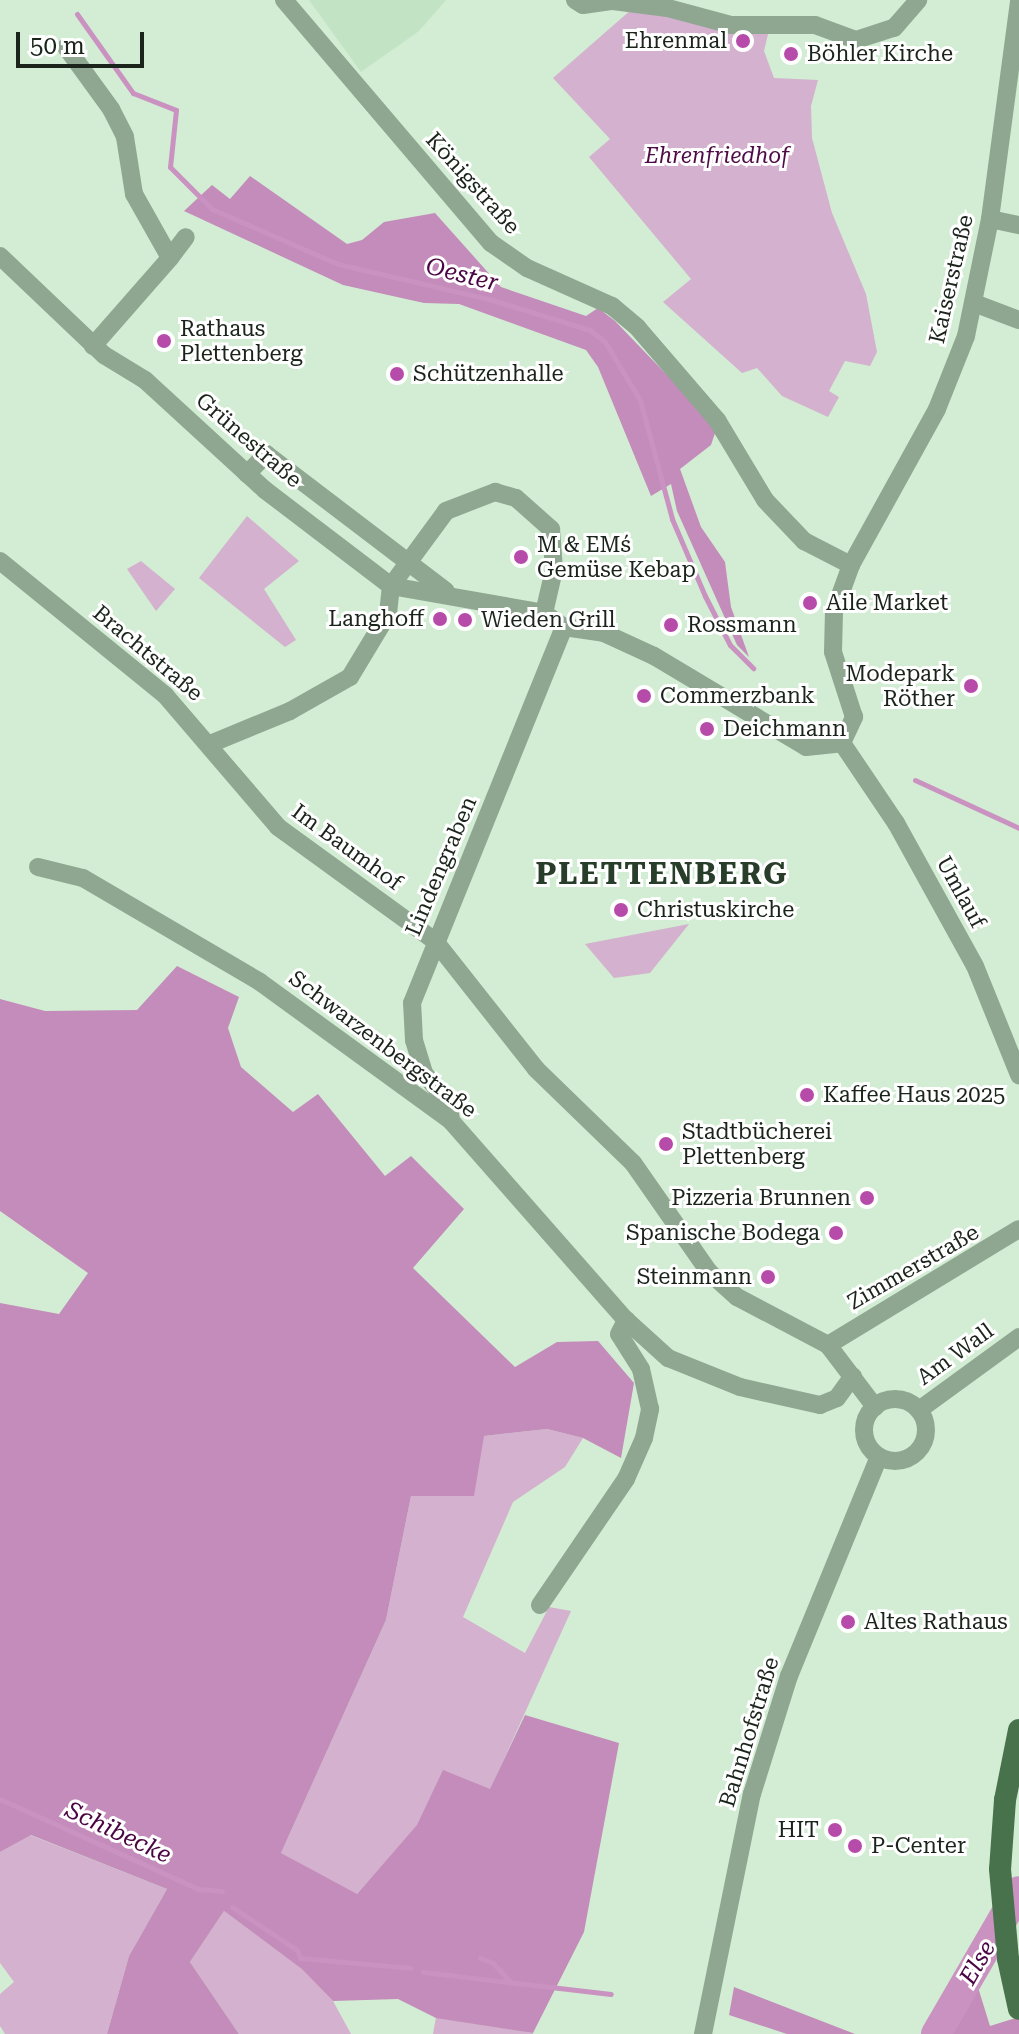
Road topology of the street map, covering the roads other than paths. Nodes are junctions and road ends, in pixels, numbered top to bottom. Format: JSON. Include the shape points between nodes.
{"nodes":[{"id":1,"x":284,"y":0,"type":"edge"},
{"id":2,"x":575,"y":0,"type":"edge"},
{"id":3,"x":918,"y":0,"type":"edge"},
{"id":4,"x":1019,"y":1,"type":"edge"},
{"id":5,"x":66,"y":47,"type":"dead end"},
{"id":6,"x":990,"y":219,"type":"junction"},
{"id":7,"x":1019,"y":225,"type":"edge"},
{"id":8,"x":186,"y":237,"type":"dead end"},
{"id":9,"x":0,"y":256,"type":"edge"},
{"id":10,"x":170,"y":258,"type":"junction"},
{"id":11,"x":974,"y":303,"type":"junction"},
{"id":12,"x":1019,"y":320,"type":"edge"},
{"id":13,"x":93,"y":346,"type":"junction"},
{"id":14,"x":247,"y":474,"type":"junction"},
{"id":15,"x":0,"y":561,"type":"edge"},
{"id":16,"x":407,"y":564,"type":"junction"},
{"id":17,"x":851,"y":565,"type":"junction"},
{"id":18,"x":391,"y":586,"type":"junction"},
{"id":19,"x":448,"y":593,"type":"junction"},
{"id":20,"x":544,"y":613,"type":"junction"},
{"id":21,"x":564,"y":627,"type":"junction"},
{"id":22,"x":842,"y":743,"type":"junction"},
{"id":23,"x":210,"y":744,"type":"junction"},
{"id":24,"x":38,"y":867,"type":"dead end"},
{"id":25,"x":435,"y":941,"type":"junction"},
{"id":26,"x":1019,"y":1075,"type":"edge"},
{"id":27,"x":451,"y":1121,"type":"junction"},
{"id":28,"x":1019,"y":1229,"type":"edge"},
{"id":29,"x":626,"y":1320,"type":"junction"},
{"id":30,"x":1019,"y":1337,"type":"edge"},
{"id":31,"x":828,"y":1345,"type":"junction"},
{"id":32,"x":853,"y":1376,"type":"junction"},
{"id":33,"x":875,"y":1407,"type":"junction"},
{"id":34,"x":919,"y":1410,"type":"junction"},
{"id":35,"x":879,"y":1457,"type":"junction"},
{"id":36,"x":540,"y":1605,"type":"dead end"},
{"id":37,"x":1019,"y":1730,"type":"edge"},
{"id":38,"x":1019,"y":2009,"type":"edge"},
{"id":39,"x":703,"y":2034,"type":"edge"}],
"edges":[{"from":1,"to":17,"type":"street","name":"Königstraße","via":[[491,243],[527,268],[612,306],[637,327],[717,420],[765,500],[804,541]]},
{"from":2,"to":3,"type":"street","via":[[583,5],[629,3],[731,25],[815,25],[856,40],[894,28]]},
{"from":4,"to":6,"type":"street","name":"Kaiserstraße"},
{"from":5,"to":10,"type":"street","via":[[125,137],[134,194]]},
{"from":6,"to":7,"type":"street"},
{"from":6,"to":11,"type":"street","name":"Kaiserstraße"},
{"from":8,"to":10,"type":"street"},
{"from":9,"to":13,"type":"street","name":"Grünestraße"},
{"from":10,"to":13,"type":"street"},
{"from":11,"to":12,"type":"street"},
{"from":11,"to":17,"type":"street","name":"Kaiserstraße","via":[[937,409]]},
{"from":13,"to":14,"type":"street","name":"Grünestraße","via":[[145,380]]},
{"from":14,"to":16,"type":"street","via":[[266,454]]},
{"from":14,"to":18,"type":"street","name":"Grünestraße"},
{"from":15,"to":23,"type":"street","name":"Brachtstraße","via":[[165,695]]},
{"from":16,"to":18,"type":"street"},
{"from":16,"to":19,"type":"street"},
{"from":16,"to":20,"type":"street","via":[[457,504],[495,492],[516,498],[538,513],[556,543]]},
{"from":17,"to":22,"type":"street","name":"Kaiserstraße","via":[[832,636],[854,717]]},
{"from":18,"to":19,"type":"street"},
{"from":18,"to":23,"type":"street","via":[[388,614],[350,677],[290,711]]},
{"from":19,"to":20,"type":"street"},
{"from":20,"to":21,"type":"street"},
{"from":21,"to":22,"type":"street","via":[[604,633],[654,656],[806,747]]},
{"from":21,"to":25,"type":"street","name":"Lindengraben","via":[[543,691]]},
{"from":22,"to":26,"type":"street","name":"Umlauf","via":[[896,823],[975,966]]},
{"from":23,"to":25,"type":"street","name":"Im Baumhof","via":[[278,827]]},
{"from":24,"to":27,"type":"street","name":"Schwarzenbergstraße","via":[[83,878],[260,982]]},
{"from":25,"to":27,"type":"street","name":"Lindengraben","via":[[416,991],[412,1021],[424,1073],[449,1104]]},
{"from":25,"to":31,"type":"street","name":"Im Baumhof","via":[[536,1069],[633,1163],[725,1287]]},
{"from":27,"to":29,"type":"street","name":"Schwarzenbergstraße"},
{"from":28,"to":31,"type":"street","name":"Zimmerstraße"},
{"from":29,"to":32,"type":"street","name":"Schwarzenbergstraße","via":[[668,1358],[766,1394],[829,1403]]},
{"from":29,"to":36,"type":"street","via":[[619,1334],[641,1369],[650,1409],[644,1438],[626,1479]]},
{"from":30,"to":34,"type":"street","name":"Am Wall"},
{"from":31,"to":32,"type":"street"},
{"from":32,"to":33,"type":"street"},
{"from":33,"to":34,"type":"street","via":[[895,1399]]},
{"from":33,"to":35,"type":"street","via":[[864,1432]]},
{"from":34,"to":35,"type":"street","via":[[926,1428],[920,1449],[902,1461]]},
{"from":35,"to":39,"type":"street","name":"Bahnhofstraße","via":[[789,1676],[752,1794]]},
{"from":37,"to":38,"type":"main road","via":[[1005,1800],[1000,1869],[1008,1959]]}]}
